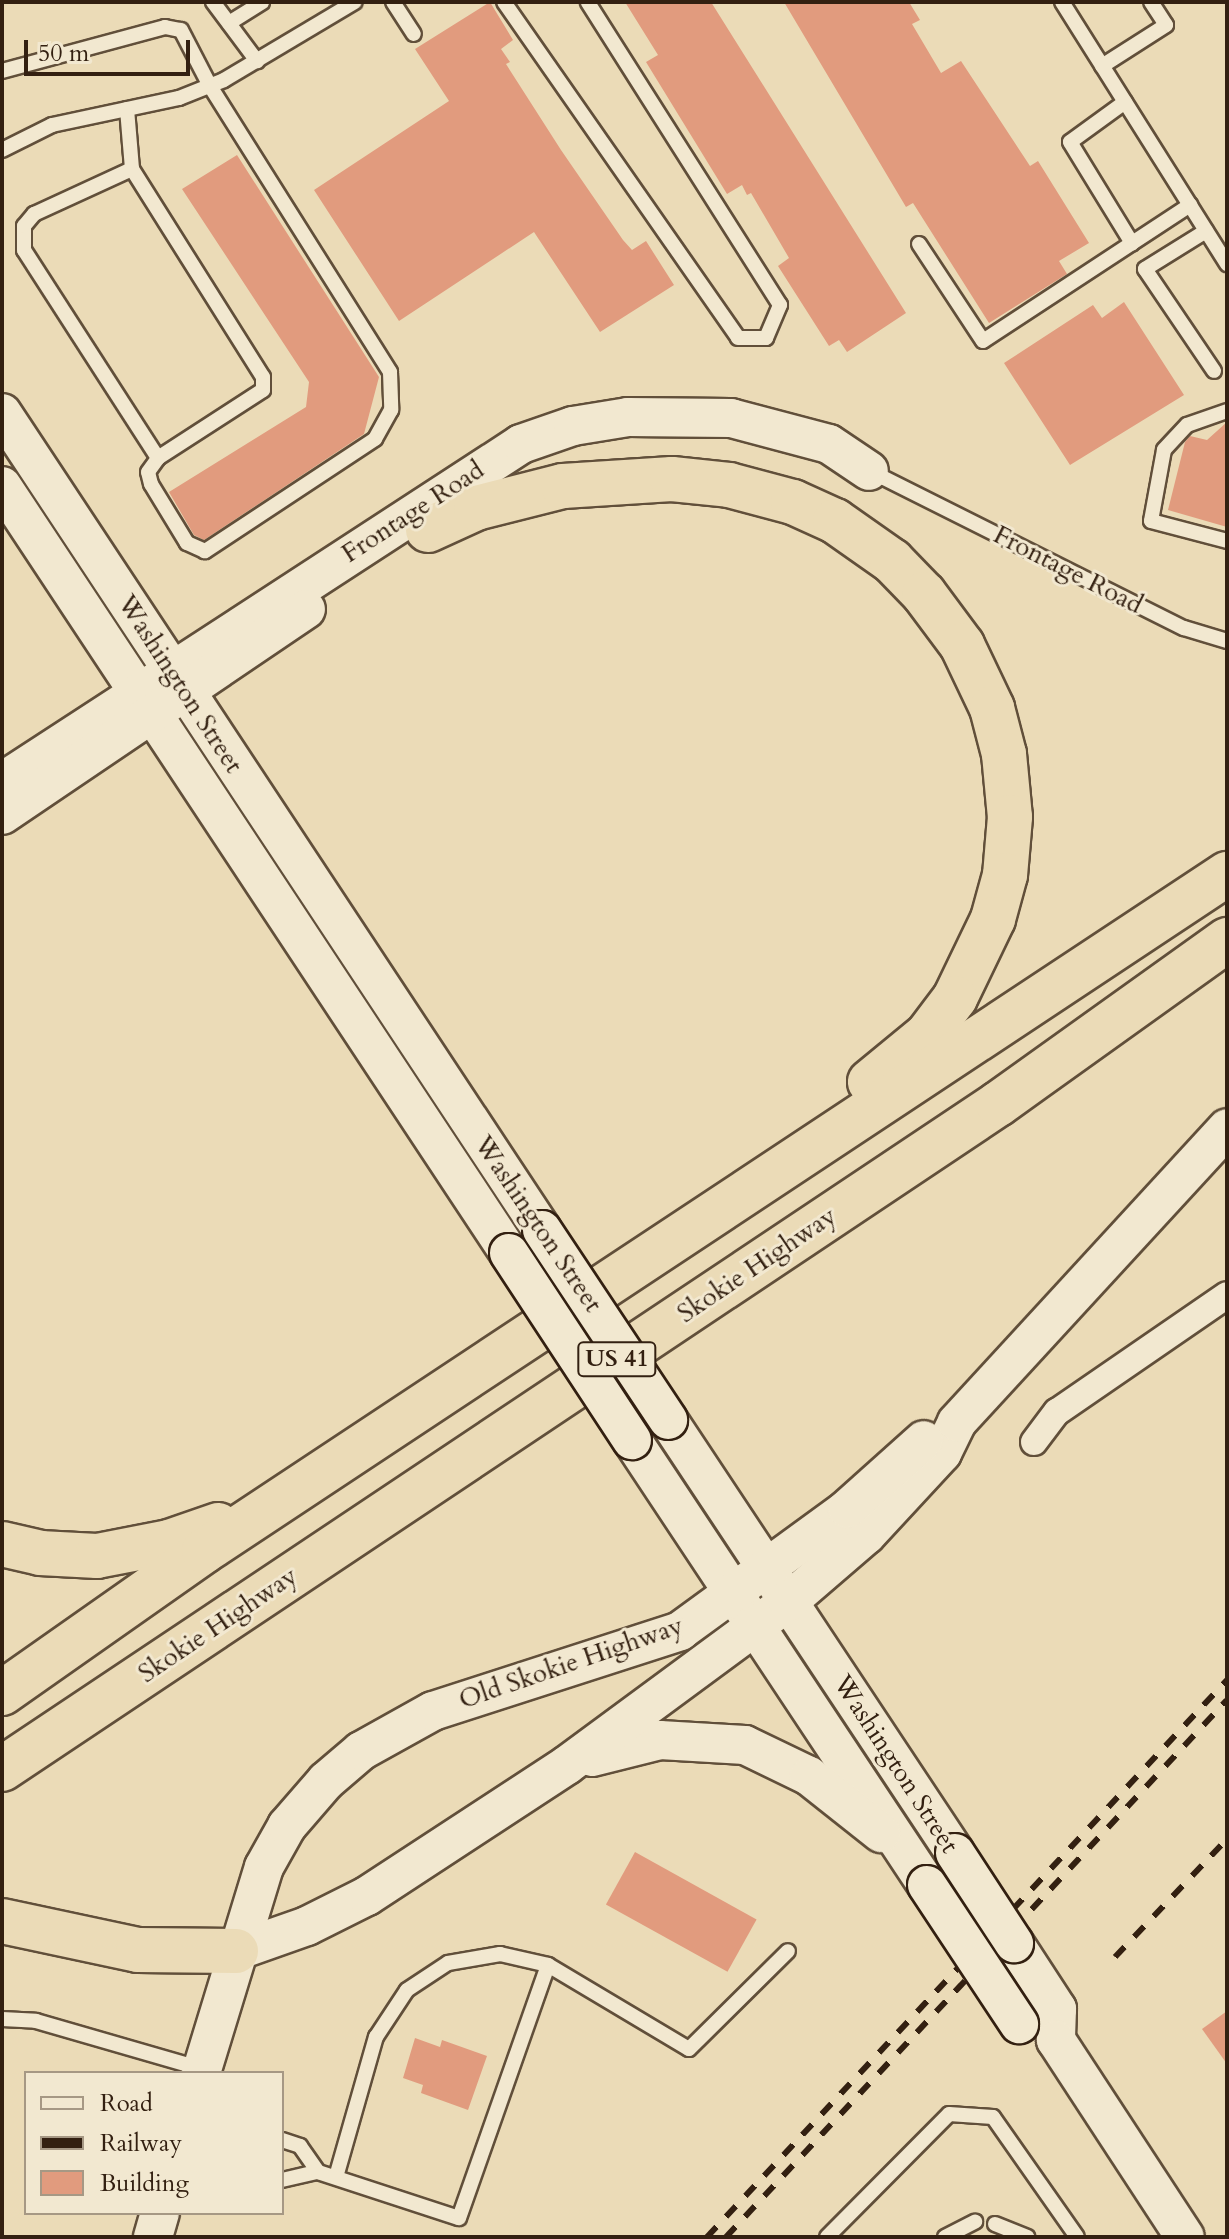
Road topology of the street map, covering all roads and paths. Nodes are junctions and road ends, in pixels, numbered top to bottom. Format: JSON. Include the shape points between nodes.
{"nodes":[{"id":1,"x":213,"y":2,"type":"edge"},
{"id":2,"x":262,"y":2,"type":"edge"},
{"id":3,"x":355,"y":2,"type":"edge"},
{"id":4,"x":393,"y":2,"type":"edge"},
{"id":5,"x":504,"y":2,"type":"edge"},
{"id":6,"x":588,"y":2,"type":"edge"},
{"id":7,"x":1062,"y":2,"type":"edge"},
{"id":8,"x":1151,"y":2,"type":"edge"},
{"id":9,"x":229,"y":23,"type":"junction"},
{"id":10,"x":414,"y":34,"type":"dead end"},
{"id":11,"x":257,"y":61,"type":"junction"},
{"id":12,"x":1102,"y":66,"type":"junction"},
{"id":13,"x":2,"y":71,"type":"edge"},
{"id":14,"x":210,"y":86,"type":"junction"},
{"id":15,"x":1125,"y":102,"type":"junction"},
{"id":16,"x":127,"y":109,"type":"junction"},
{"id":17,"x":2,"y":150,"type":"edge"},
{"id":18,"x":132,"y":169,"type":"junction"},
{"id":19,"x":1190,"y":205,"type":"junction"},
{"id":20,"x":1206,"y":231,"type":"junction"},
{"id":21,"x":1132,"y":243,"type":"junction"},
{"id":22,"x":919,"y":244,"type":"dead end"},
{"id":23,"x":1227,"y":264,"type":"edge"},
{"id":24,"x":1214,"y":371,"type":"dead end"},
{"id":25,"x":1227,"y":411,"type":"edge"},
{"id":26,"x":2,"y":413,"type":"edge"},
{"id":27,"x":158,"y":458,"type":"junction"},
{"id":28,"x":869,"y":471,"type":"junction"},
{"id":29,"x":2,"y":486,"type":"edge"},
{"id":30,"x":428,"y":530,"type":"junction"},
{"id":31,"x":1227,"y":541,"type":"edge"},
{"id":32,"x":1227,"y":641,"type":"edge"},
{"id":33,"x":178,"y":681,"type":"junction"},
{"id":34,"x":145,"y":703,"type":"junction"},
{"id":35,"x":2,"y":782,"type":"edge"},
{"id":36,"x":2,"y":815,"type":"edge"},
{"id":37,"x":1227,"y":874,"type":"edge"},
{"id":38,"x":1227,"y":940,"type":"edge"},
{"id":39,"x":1227,"y":1128,"type":"edge"},
{"id":40,"x":604,"y":1284,"type":"junction"},
{"id":41,"x":1227,"y":1295,"type":"edge"},
{"id":42,"x":957,"y":1422,"type":"junction"},
{"id":43,"x":1034,"y":1442,"type":"dead end"},
{"id":44,"x":320,"y":1474,"type":"junction"},
{"id":45,"x":2,"y":1544,"type":"edge"},
{"id":46,"x":767,"y":1569,"type":"junction"},
{"id":47,"x":734,"y":1593,"type":"junction"},
{"id":48,"x":788,"y":1602,"type":"junction"},
{"id":49,"x":755,"y":1625,"type":"junction"},
{"id":50,"x":2,"y":1693,"type":"edge"},
{"id":51,"x":567,"y":1765,"type":"junction"},
{"id":52,"x":2,"y":1769,"type":"edge"},
{"id":53,"x":906,"y":1852,"type":"junction"},
{"id":54,"x":2,"y":1921,"type":"edge"},
{"id":55,"x":236,"y":1951,"type":"junction"},
{"id":56,"x":788,"y":1951,"type":"dead end"},
{"id":57,"x":548,"y":1965,"type":"junction"},
{"id":58,"x":2,"y":2019,"type":"edge"},
{"id":59,"x":1056,"y":2040,"type":"junction"},
{"id":60,"x":202,"y":2071,"type":"edge"},
{"id":61,"x":284,"y":2141,"type":"edge"},
{"id":62,"x":318,"y":2172,"type":"junction"},
{"id":63,"x":336,"y":2177,"type":"junction"},
{"id":64,"x":284,"y":2180,"type":"edge"},
{"id":65,"x":975,"y":2222,"type":"dead end"},
{"id":66,"x":995,"y":2224,"type":"dead end"},
{"id":67,"x":827,"y":2237,"type":"edge"},
{"id":68,"x":945,"y":2237,"type":"edge"},
{"id":69,"x":1028,"y":2237,"type":"edge"},
{"id":70,"x":1077,"y":2237,"type":"edge"},
{"id":71,"x":1185,"y":2237,"type":"edge"}],
"edges":[{"from":1,"to":9,"type":"lane"},
{"from":2,"to":9,"type":"lane"},
{"from":3,"to":11,"type":"lane"},
{"from":4,"to":10,"type":"lane"},
{"from":5,"to":6,"type":"lane","via":[[738,338],[766,338],[780,305]]},
{"from":7,"to":12,"type":"lane"},
{"from":8,"to":12,"type":"lane","via":[[1166,25]]},
{"from":9,"to":11,"type":"lane"},
{"from":11,"to":14,"type":"lane"},
{"from":12,"to":15,"type":"lane"},
{"from":13,"to":14,"type":"lane","via":[[165,27],[181,30]]},
{"from":14,"to":16,"type":"lane"},
{"from":14,"to":27,"type":"lane","via":[[390,372],[391,410],[375,439],[205,551],[187,543],[151,484],[148,472]]},
{"from":15,"to":19,"type":"lane"},
{"from":15,"to":21,"type":"lane","via":[[1070,142]]},
{"from":16,"to":17,"type":"lane","via":[[52,125]]},
{"from":16,"to":18,"type":"lane"},
{"from":18,"to":27,"type":"lane","via":[[263,377],[263,390]]},
{"from":18,"to":27,"type":"lane","via":[[34,214],[24,226],[24,250]]},
{"from":19,"to":20,"type":"lane"},
{"from":19,"to":21,"type":"lane"},
{"from":20,"to":23,"type":"lane"},
{"from":20,"to":24,"type":"lane","via":[[1145,269]]},
{"from":21,"to":22,"type":"lane","via":[[983,341]]},
{"from":25,"to":31,"type":"lane","via":[[1187,425],[1164,450],[1151,521]]},
{"from":26,"to":33,"type":"main road","name":"Washington Street"},
{"from":28,"to":30,"type":"main road","name":"Frontage Road","via":[[759,441],[705,432],[651,434],[577,448],[509,476]]},
{"from":28,"to":32,"type":"lane","name":"Frontage Road","via":[[1184,628]]},
{"from":28,"to":33,"type":"main road","name":"Frontage Road","via":[[829,444],[731,418],[628,417],[573,426],[521,444],[379,535]]},
{"from":29,"to":34,"type":"main road","name":"Washington Street"},
{"from":30,"to":33,"type":"main road","name":"Frontage Road"},
{"from":30,"to":40,"type":"highway","via":[[476,508],[616,479],[729,485],[793,502],[855,533],[924,594],[962,645],[983,687],[1004,754],[1010,817],[1005,875],[993,919],[955,998],[900,1060]]},
{"from":33,"to":34,"type":"main road","name":"Frontage Road"},
{"from":33,"to":46,"type":"main road","name":"Washington Street","bridge":true},
{"from":34,"to":35,"type":"main road","name":"Frontage Road"},
{"from":34,"to":36,"type":"main road","name":"Frontage Road"},
{"from":34,"to":47,"type":"main road","name":"Washington Street","bridge":true},
{"from":37,"to":40,"type":"highway","number":"US 41"},
{"from":38,"to":52,"type":"highway","name":"Skokie Highway","number":"US 41","via":[[998,1104]]},
{"from":39,"to":42,"type":"main road"},
{"from":40,"to":44,"type":"highway","number":"US 41"},
{"from":41,"to":43,"type":"street","via":[[1057,1412]]},
{"from":42,"to":46,"type":"main road","name":"Old Skokie Highway","via":[[930,1435],[847,1509]]},
{"from":42,"to":48,"type":"main road","via":[[942,1453],[866,1535]]},
{"from":44,"to":45,"type":"highway","via":[[231,1520],[169,1542],[97,1556],[40,1553]]},
{"from":44,"to":50,"type":"highway","number":"US 41"},
{"from":46,"to":47,"type":"main road","name":"Old Skokie Highway"},
{"from":46,"to":48,"type":"main road","name":"Washington Street"},
{"from":47,"to":49,"type":"main road","name":"Washington Street"},
{"from":47,"to":55,"type":"main road","name":"Old Skokie Highway","via":[[680,1631],[433,1711],[361,1751],[287,1826],[264,1867]]},
{"from":48,"to":49,"type":"main road"},
{"from":48,"to":59,"type":"main road","name":"Washington Street","bridge":true,"via":[[1057,2009]]},
{"from":49,"to":51,"type":"main road"},
{"from":49,"to":53,"type":"main road","name":"Washington Street"},
{"from":51,"to":53,"type":"main road","via":[[660,1740],[745,1745],[809,1776]]},
{"from":51,"to":55,"type":"main road","via":[[367,1896],[307,1926]]},
{"from":53,"to":59,"type":"main road","name":"Washington Street","bridge":true,"via":[[1027,2036]]},
{"from":54,"to":55,"type":"highway","via":[[138,1950]]},
{"from":55,"to":60,"type":"main road","name":"Old Skokie Highway"},
{"from":56,"to":57,"type":"lane","via":[[689,2049]]},
{"from":57,"to":63,"type":"lane","via":[[500,1954],[448,1963],[407,1990],[376,2037]]},
{"from":57,"to":63,"type":"lane","via":[[459,2218]]},
{"from":58,"to":60,"type":"lane","via":[[36,2021]]},
{"from":59,"to":71,"type":"main road","name":"Washington Street"},
{"from":61,"to":62,"type":"lane","via":[[300,2146]]},
{"from":62,"to":63,"type":"lane"},
{"from":62,"to":64,"type":"lane"},
{"from":65,"to":68,"type":"lane"},
{"from":66,"to":69,"type":"lane"},
{"from":67,"to":70,"type":"lane","via":[[949,2114],[993,2117]]}]}
